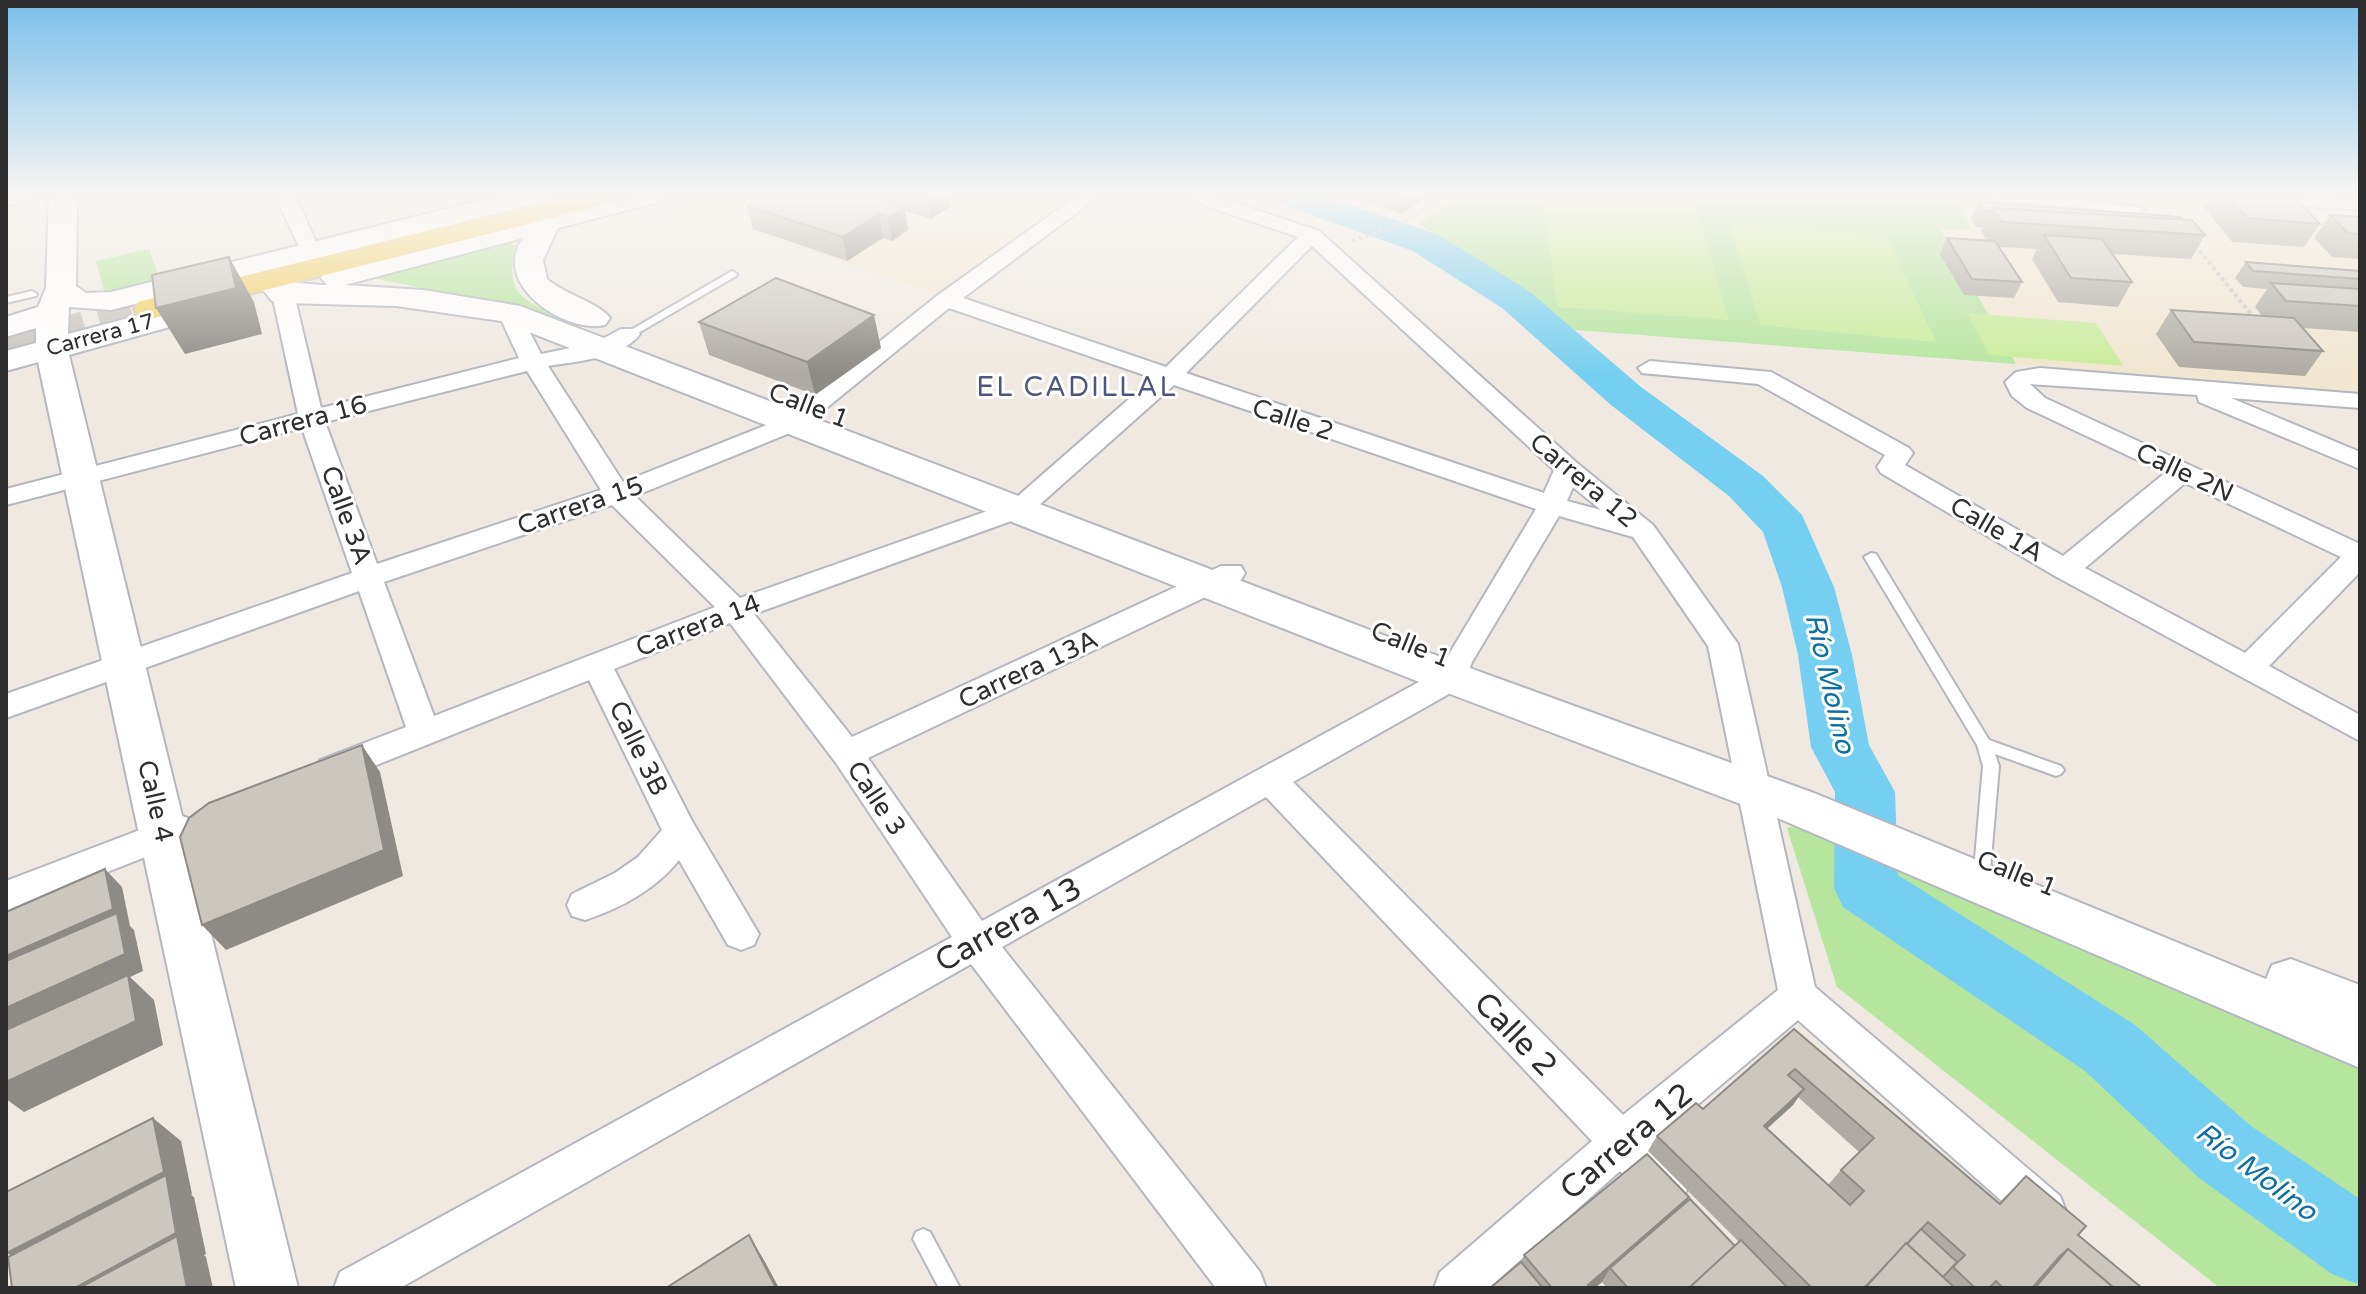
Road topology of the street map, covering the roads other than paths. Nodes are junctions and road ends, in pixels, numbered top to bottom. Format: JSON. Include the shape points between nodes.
{"nodes":[{"id":1,"x":40,"y":253,"type":"edge"},
{"id":2,"x":51,"y":253,"type":"edge"},
{"id":3,"x":296,"y":253,"type":"edge"},
{"id":4,"x":323,"y":253,"type":"edge"},
{"id":5,"x":364,"y":253,"type":"edge"},
{"id":6,"x":405,"y":253,"type":"edge"},
{"id":7,"x":528,"y":253,"type":"edge"},
{"id":8,"x":1010,"y":253,"type":"edge"},
{"id":9,"x":1293,"y":253,"type":"edge"},
{"id":10,"x":1332,"y":253,"type":"edge"},
{"id":11,"x":732,"y":274,"type":"dead end"},
{"id":12,"x":280,"y":292,"type":"junction"},
{"id":13,"x":946,"y":300,"type":"junction"},
{"id":14,"x":148,"y":305,"type":"junction"},
{"id":15,"x":41,"y":308,"type":"edge"},
{"id":16,"x":509,"y":313,"type":"junction"},
{"id":17,"x":6,"y":327,"type":"edge"},
{"id":18,"x":616,"y":341,"type":"junction"},
{"id":19,"x":6,"y":361,"type":"edge"},
{"id":20,"x":533,"y":362,"type":"junction"},
{"id":21,"x":1650,"y":368,"type":"dead end"},
{"id":22,"x":1169,"y":377,"type":"junction"},
{"id":23,"x":2184,"y":387,"type":"junction"},
{"id":24,"x":2360,"y":401,"type":"edge"},
{"id":25,"x":802,"y":414,"type":"junction"},
{"id":26,"x":311,"y":418,"type":"junction"},
{"id":27,"x":2360,"y":461,"type":"edge"},
{"id":28,"x":1568,"y":469,"type":"junction"},
{"id":29,"x":2184,"y":471,"type":"junction"},
{"id":30,"x":81,"y":477,"type":"junction"},
{"id":31,"x":617,"y":494,"type":"junction"},
{"id":32,"x":6,"y":497,"type":"edge"},
{"id":33,"x":1027,"y":502,"type":"junction"},
{"id":34,"x":1552,"y":505,"type":"junction"},
{"id":35,"x":1643,"y":531,"type":"junction"},
{"id":36,"x":2360,"y":555,"type":"edge"},
{"id":37,"x":1871,"y":557,"type":"dead end"},
{"id":38,"x":2065,"y":569,"type":"junction"},
{"id":39,"x":369,"y":577,"type":"junction"},
{"id":40,"x":1220,"y":578,"type":"junction"},
{"id":41,"x":735,"y":610,"type":"junction"},
{"id":42,"x":597,"y":665,"type":"junction"},
{"id":43,"x":124,"y":666,"type":"junction"},
{"id":44,"x":2247,"y":669,"type":"junction"},
{"id":45,"x":1454,"y":670,"type":"junction"},
{"id":46,"x":6,"y":706,"type":"edge"},
{"id":47,"x":2360,"y":729,"type":"edge"},
{"id":48,"x":424,"y":733,"type":"junction"},
{"id":49,"x":1984,"y":744,"type":"junction"},
{"id":50,"x":847,"y":754,"type":"junction"},
{"id":51,"x":2056,"y":770,"type":"dead end"},
{"id":52,"x":308,"y":778,"type":"edge"},
{"id":53,"x":1270,"y":780,"type":"junction"},
{"id":54,"x":1750,"y":780,"type":"junction"},
{"id":55,"x":207,"y":818,"type":"edge"},
{"id":56,"x":680,"y":831,"type":"junction"},
{"id":57,"x":163,"y":835,"type":"junction"},
{"id":58,"x":1959,"y":862,"type":"junction"},
{"id":59,"x":6,"y":897,"type":"edge"},
{"id":60,"x":585,"y":905,"type":"dead end"},
{"id":61,"x":741,"y":934,"type":"dead end"},
{"id":62,"x":976,"y":942,"type":"junction"},
{"id":63,"x":1798,"y":996,"type":"junction"},
{"id":64,"x":2360,"y":1010,"type":"edge"},
{"id":65,"x":2360,"y":1043,"type":"edge"},
{"id":66,"x":1621,"y":1143,"type":"junction"},
{"id":67,"x":1686,"y":1210,"type":"edge"},
{"id":68,"x":2074,"y":1236,"type":"edge"},
{"id":69,"x":923,"y":1239,"type":"dead end"},
{"id":70,"x":267,"y":1288,"type":"edge"},
{"id":71,"x":356,"y":1288,"type":"edge"},
{"id":72,"x":950,"y":1288,"type":"edge"},
{"id":73,"x":1244,"y":1288,"type":"edge"},
{"id":74,"x":1456,"y":1288,"type":"edge"}],
"edges":[{"from":1,"to":15,"type":"main road","name":"Calle 4"},
{"from":2,"to":15,"type":"main road","name":"Calle 4"},
{"from":3,"to":14,"type":"main road"},
{"from":4,"to":14,"type":"main road","name":"Carrera 17"},
{"from":5,"to":14,"type":"main road","name":"Carrera 17"},
{"from":6,"to":12,"type":"main road","name":"Carrera 17","via":[[353,274]]},
{"from":7,"to":18,"type":"main road","name":"Calle 1","via":[[534,284],[546,297]]},
{"from":8,"to":13,"type":"street","name":"Carrera 15"},
{"from":9,"to":22,"type":"street","name":"Carrera 14"},
{"from":10,"to":28,"type":"street","name":"Carrera 12"},
{"from":11,"to":18,"type":"lane"},
{"from":12,"to":14,"type":"main road","name":"Carrera 17"},
{"from":12,"to":16,"type":"main road","name":"Calle 1","via":[[410,295]]},
{"from":12,"to":26,"type":"street","name":"Calle 3A"},
{"from":13,"to":22,"type":"street","name":"Calle 2"},
{"from":13,"to":25,"type":"street","name":"Carrera 15"},
{"from":14,"to":15,"type":"main road","name":"Carrera 17"},
{"from":14,"to":15,"type":"main road","via":[[69,298]]},
{"from":15,"to":17,"type":"main road"},
{"from":15,"to":19,"type":"main road","name":"Carrera 17"},
{"from":15,"to":30,"type":"main road","name":"Calle 4"},
{"from":16,"to":18,"type":"main road","name":"Calle 1"},
{"from":16,"to":20,"type":"street","name":"Calle 3"},
{"from":18,"to":20,"type":"street","name":"Carrera 16"},
{"from":18,"to":25,"type":"main road","name":"Calle 1"},
{"from":20,"to":26,"type":"street","name":"Carrera 16"},
{"from":20,"to":31,"type":"street","name":"Calle 3"},
{"from":21,"to":38,"type":"street","name":"Calle 1A","via":[[1763,377],[1900,453],[1890,467]]},
{"from":22,"to":33,"type":"street","name":"Carrera 14"},
{"from":22,"to":34,"type":"street","name":"Calle 2"},
{"from":23,"to":24,"type":"street"},
{"from":23,"to":27,"type":"street"},
{"from":23,"to":29,"type":"street","name":"Calle 2N","via":[[2040,375],[2017,382],[2036,403]]},
{"from":25,"to":31,"type":"street","name":"Carrera 15"},
{"from":25,"to":33,"type":"main road","name":"Calle 1"},
{"from":26,"to":30,"type":"street","name":"Carrera 16"},
{"from":26,"to":39,"type":"street","name":"Calle 3A"},
{"from":28,"to":34,"type":"street","name":"Carrera 13"},
{"from":28,"to":35,"type":"street","name":"Carrera 12"},
{"from":29,"to":36,"type":"street","name":"Calle 2N"},
{"from":29,"to":38,"type":"street"},
{"from":30,"to":32,"type":"street","name":"Carrera 16"},
{"from":30,"to":43,"type":"main road","name":"Calle 4"},
{"from":31,"to":39,"type":"street","name":"Carrera 15"},
{"from":31,"to":41,"type":"street","name":"Calle 3"},
{"from":33,"to":40,"type":"main road","name":"Calle 1"},
{"from":33,"to":41,"type":"street","name":"Carrera 14"},
{"from":34,"to":35,"type":"street","name":"Calle 2"},
{"from":34,"to":45,"type":"street","name":"Carrera 13"},
{"from":35,"to":54,"type":"street","name":"Carrera 12","via":[[1723,644]]},
{"from":36,"to":44,"type":"street"},
{"from":37,"to":49,"type":"lane"},
{"from":38,"to":44,"type":"street","name":"Calle 1A"},
{"from":39,"to":43,"type":"street","name":"Carrera 15"},
{"from":39,"to":48,"type":"street","name":"Calle 3A"},
{"from":40,"to":45,"type":"main road","name":"Calle 1"},
{"from":40,"to":50,"type":"street","name":"Carrera 13A"},
{"from":41,"to":42,"type":"street","name":"Carrera 14"},
{"from":41,"to":50,"type":"street","name":"Calle 3"},
{"from":42,"to":48,"type":"street","name":"Carrera 14"},
{"from":42,"to":56,"type":"street","name":"Calle 3B"},
{"from":43,"to":46,"type":"street","name":"Carrera 15"},
{"from":43,"to":57,"type":"main road","name":"Calle 4"},
{"from":44,"to":47,"type":"street","name":"Calle 1A"},
{"from":45,"to":53,"type":"street","name":"Carrera 13"},
{"from":45,"to":54,"type":"main road","name":"Calle 1"},
{"from":48,"to":52,"type":"street","name":"Carrera 14"},
{"from":49,"to":51,"type":"lane"},
{"from":49,"to":58,"type":"lane","via":[[1991,766]]},
{"from":50,"to":62,"type":"street","name":"Calle 3"},
{"from":53,"to":62,"type":"street","name":"Carrera 13"},
{"from":53,"to":66,"type":"street","name":"Calle 2"},
{"from":54,"to":58,"type":"main road","name":"Calle 1"},
{"from":54,"to":63,"type":"street"},
{"from":55,"to":57,"type":"street"},
{"from":56,"to":60,"type":"street","via":[[663,859]]},
{"from":56,"to":61,"type":"street","name":"Calle 3B"},
{"from":57,"to":59,"type":"street"},
{"from":57,"to":70,"type":"main road","name":"Calle 4"},
{"from":58,"to":64,"type":"main road","name":"Calle 1"},
{"from":58,"to":65,"type":"main road","name":"Calle 1"},
{"from":62,"to":71,"type":"street","name":"Carrera 13"},
{"from":62,"to":73,"type":"street","name":"Calle 3"},
{"from":63,"to":66,"type":"street","name":"Carrera 12"},
{"from":63,"to":68,"type":"street"},
{"from":66,"to":67,"type":"street","name":"Calle 2"},
{"from":66,"to":74,"type":"street","name":"Carrera 12"},
{"from":69,"to":72,"type":"lane"}]}
